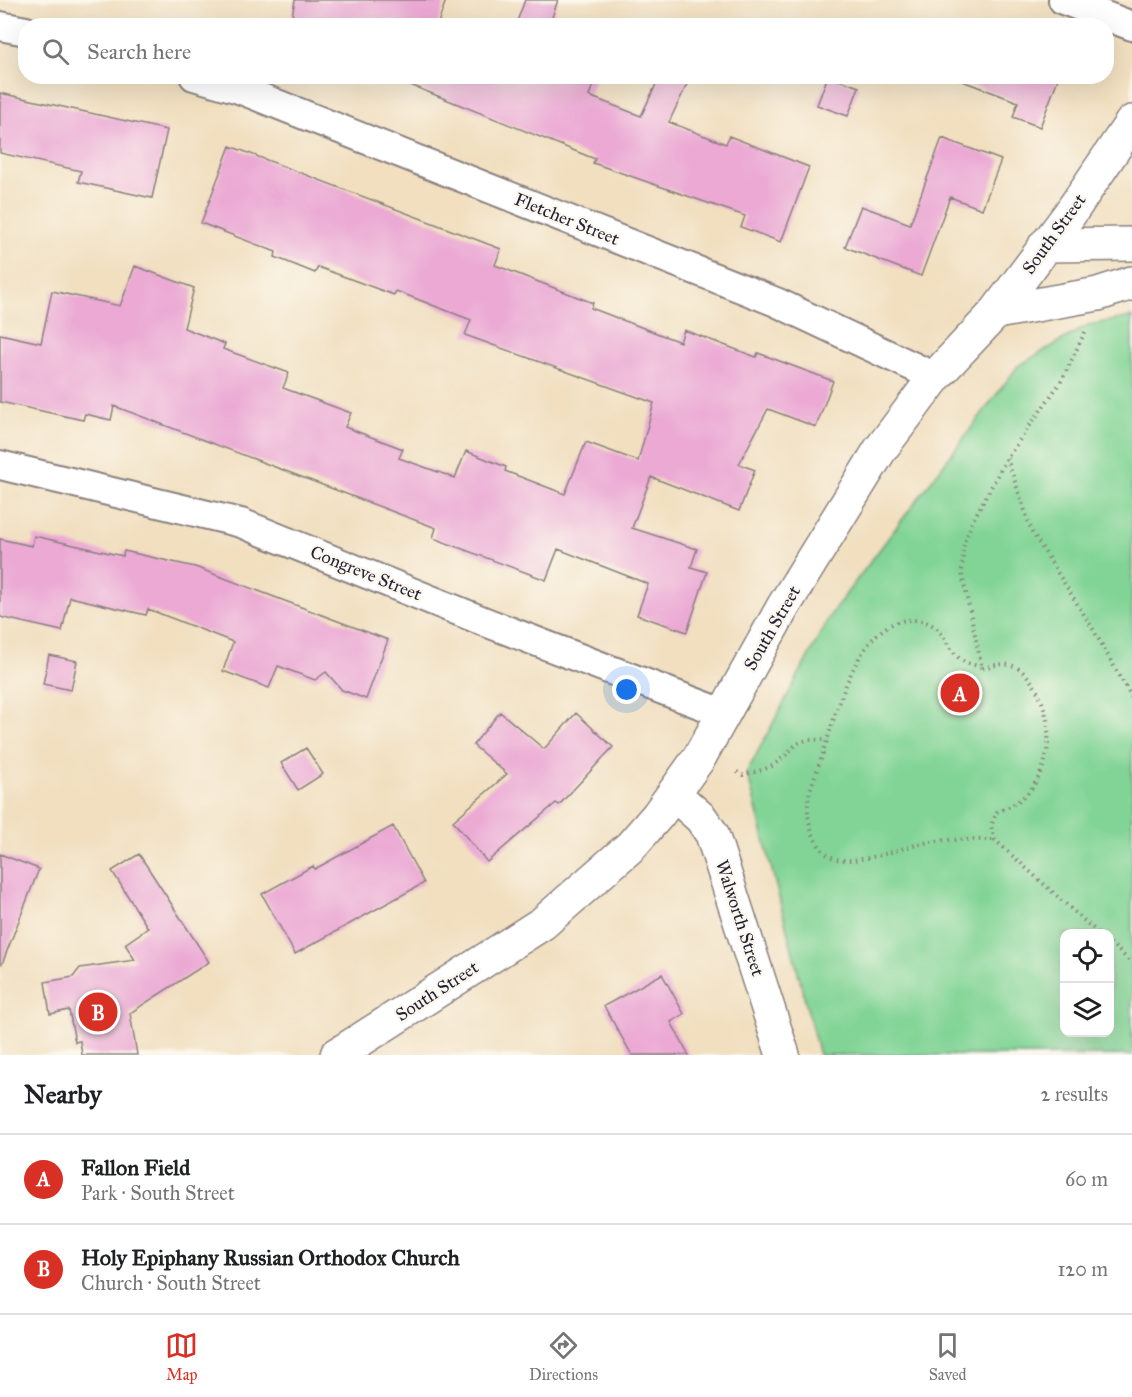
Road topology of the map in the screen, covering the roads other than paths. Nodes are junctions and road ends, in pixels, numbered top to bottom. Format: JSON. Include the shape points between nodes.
{"nodes":[{"id":1,"x":1063,"y":0,"type":"edge"},
{"id":2,"x":1111,"y":18,"type":"edge"},
{"id":3,"x":1114,"y":19,"type":"edge"},
{"id":4,"x":0,"y":26,"type":"edge"},
{"id":5,"x":1132,"y":26,"type":"edge"},
{"id":6,"x":18,"y":29,"type":"edge"},
{"id":7,"x":222,"y":84,"type":"edge"},
{"id":8,"x":1130,"y":138,"type":"edge"},
{"id":9,"x":1132,"y":244,"type":"edge"},
{"id":10,"x":1046,"y":245,"type":"junction"},
{"id":11,"x":1132,"y":283,"type":"edge"},
{"id":12,"x":996,"y":312,"type":"junction"},
{"id":13,"x":935,"y":377,"type":"junction"},
{"id":14,"x":0,"y":465,"type":"edge"},
{"id":15,"x":723,"y":713,"type":"junction"},
{"id":16,"x":675,"y":795,"type":"junction"},
{"id":17,"x":337,"y":1055,"type":"edge"},
{"id":18,"x":783,"y":1055,"type":"edge"}],
"edges":[{"from":1,"to":2,"type":"street"},
{"from":3,"to":5,"type":"street"},
{"from":4,"to":6,"type":"street"},
{"from":7,"to":13,"type":"street","name":"Fletcher Street","via":[[776,302]]},
{"from":8,"to":10,"type":"street","name":"South Street"},
{"from":9,"to":10,"type":"street"},
{"from":10,"to":12,"type":"street","name":"South Street"},
{"from":11,"to":12,"type":"street","via":[[1098,294]]},
{"from":12,"to":13,"type":"street","name":"South Street"},
{"from":13,"to":15,"type":"street","name":"South Street","via":[[849,499]]},
{"from":14,"to":15,"type":"street","name":"Congreve Street","via":[[241,523]]},
{"from":15,"to":16,"type":"street","name":"South Street"},
{"from":16,"to":17,"type":"street","name":"South Street","via":[[630,847],[543,923]]},
{"from":16,"to":18,"type":"street","name":"Walworth Street","via":[[701,818],[712,834]]}]}
